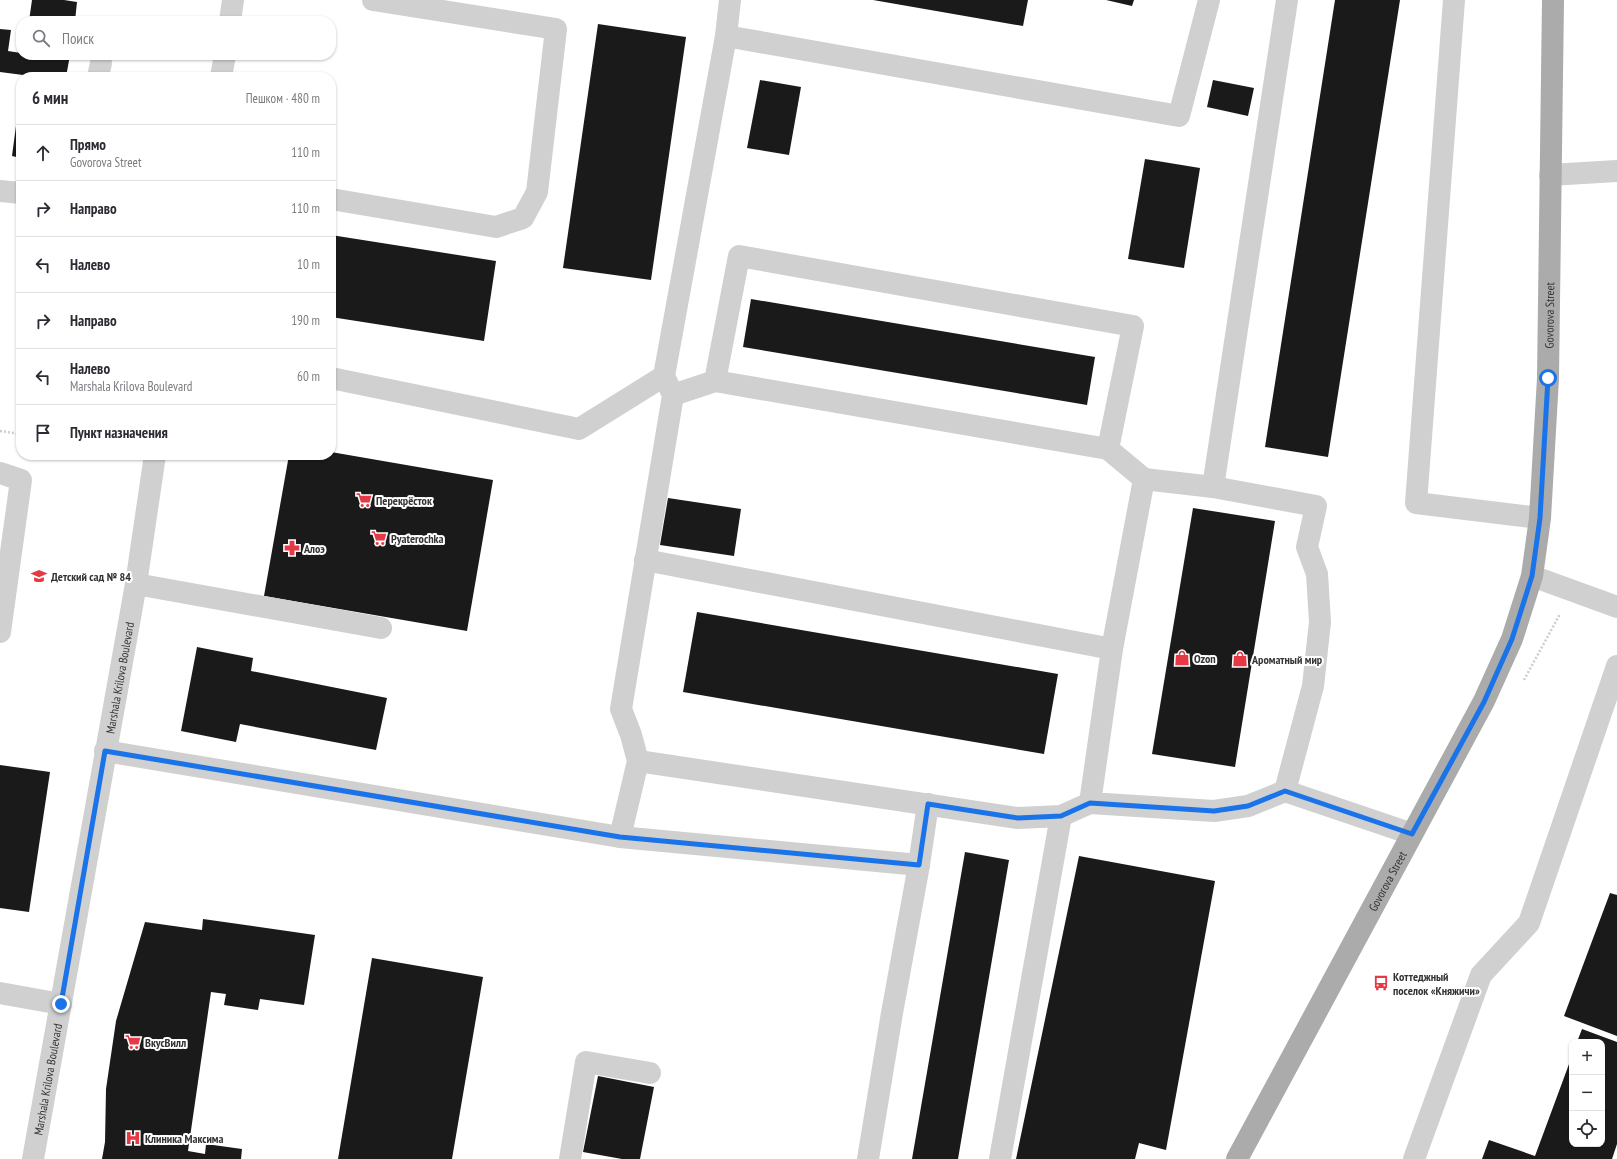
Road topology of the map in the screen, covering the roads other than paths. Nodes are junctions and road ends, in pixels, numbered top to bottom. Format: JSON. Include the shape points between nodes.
{"nodes":[{"id":1,"x":233,"y":0,"type":"edge"},
{"id":2,"x":373,"y":0,"type":"edge"},
{"id":3,"x":730,"y":0,"type":"edge"},
{"id":4,"x":1209,"y":0,"type":"edge"},
{"id":5,"x":1287,"y":0,"type":"edge"},
{"id":6,"x":1454,"y":0,"type":"edge"},
{"id":7,"x":1553,"y":0,"type":"edge"},
{"id":8,"x":231,"y":16,"type":"edge"},
{"id":9,"x":726,"y":36,"type":"junction"},
{"id":10,"x":224,"y":60,"type":"edge"},
{"id":11,"x":222,"y":72,"type":"edge"},
{"id":12,"x":1617,"y":171,"type":"edge"},
{"id":13,"x":1550,"y":175,"type":"junction"},
{"id":14,"x":0,"y":190,"type":"edge"},
{"id":15,"x":16,"y":192,"type":"edge"},
{"id":16,"x":336,"y":200,"type":"edge"},
{"id":17,"x":336,"y":379,"type":"edge"},
{"id":18,"x":715,"y":382,"type":"junction"},
{"id":19,"x":668,"y":386,"type":"junction"},
{"id":20,"x":1108,"y":449,"type":"junction"},
{"id":21,"x":155,"y":460,"type":"edge"},
{"id":22,"x":0,"y":473,"type":"edge"},
{"id":23,"x":1144,"y":479,"type":"junction"},
{"id":24,"x":1213,"y":487,"type":"junction"},
{"id":25,"x":1540,"y":518,"type":"junction"},
{"id":26,"x":645,"y":560,"type":"junction"},
{"id":27,"x":1532,"y":576,"type":"junction"},
{"id":28,"x":136,"y":584,"type":"junction"},
{"id":29,"x":1617,"y":607,"type":"edge"},
{"id":30,"x":381,"y":628,"type":"dead end"},
{"id":31,"x":0,"y":632,"type":"edge"},
{"id":32,"x":1112,"y":649,"type":"junction"},
{"id":33,"x":1617,"y":666,"type":"edge"},
{"id":34,"x":105,"y":751,"type":"junction"},
{"id":35,"x":638,"y":761,"type":"junction"},
{"id":36,"x":1285,"y":791,"type":"junction"},
{"id":37,"x":1090,"y":803,"type":"junction"},
{"id":38,"x":928,"y":804,"type":"junction"},
{"id":39,"x":1061,"y":816,"type":"junction"},
{"id":40,"x":1412,"y":834,"type":"junction"},
{"id":41,"x":620,"y":837,"type":"junction"},
{"id":42,"x":919,"y":865,"type":"junction"},
{"id":43,"x":0,"y":993,"type":"edge"},
{"id":44,"x":61,"y":1004,"type":"junction"},
{"id":45,"x":650,"y":1073,"type":"dead end"},
{"id":46,"x":33,"y":1159,"type":"edge"},
{"id":47,"x":570,"y":1159,"type":"edge"},
{"id":48,"x":868,"y":1159,"type":"edge"},
{"id":49,"x":1000,"y":1159,"type":"edge"},
{"id":50,"x":1237,"y":1159,"type":"edge"},
{"id":51,"x":1414,"y":1159,"type":"edge"}],
"edges":[{"from":1,"to":8,"type":"street"},
{"from":2,"to":16,"type":"street","via":[[556,29],[538,192],[523,218],[496,227]]},
{"from":3,"to":9,"type":"street"},
{"from":4,"to":9,"type":"street","via":[[1179,116]]},
{"from":5,"to":24,"type":"street"},
{"from":6,"to":25,"type":"street","via":[[1416,502]]},
{"from":7,"to":13,"type":"main road","name":"Govorova Street"},
{"from":9,"to":19,"type":"street"},
{"from":10,"to":11,"type":"street"},
{"from":12,"to":13,"type":"street"},
{"from":13,"to":25,"type":"main road","name":"Govorova Street","via":[[1548,378]]},
{"from":14,"to":15,"type":"street"},
{"from":17,"to":19,"type":"street","via":[[579,429]]},
{"from":18,"to":19,"type":"street"},
{"from":18,"to":20,"type":"street"},
{"from":18,"to":20,"type":"street","via":[[739,256],[1133,326]]},
{"from":19,"to":26,"type":"street"},
{"from":20,"to":23,"type":"street"},
{"from":21,"to":28,"type":"street","name":"Marshala Krilova Boulevard"},
{"from":22,"to":31,"type":"street","via":[[21,480]]},
{"from":23,"to":24,"type":"street"},
{"from":23,"to":32,"type":"street"},
{"from":24,"to":36,"type":"street","via":[[1316,506],[1307,547],[1317,574],[1320,622],[1313,686]]},
{"from":25,"to":27,"type":"main road","name":"Govorova Street"},
{"from":26,"to":32,"type":"street"},
{"from":26,"to":35,"type":"street","via":[[621,709]]},
{"from":27,"to":29,"type":"street"},
{"from":27,"to":40,"type":"main road","name":"Govorova Street","via":[[1512,639],[1484,702]]},
{"from":28,"to":30,"type":"street"},
{"from":28,"to":34,"type":"street","name":"Marshala Krilova Boulevard"},
{"from":32,"to":37,"type":"street"},
{"from":33,"to":51,"type":"street","via":[[1529,923],[1481,975]]},
{"from":34,"to":41,"type":"street"},
{"from":34,"to":44,"type":"street","name":"Marshala Krilova Boulevard"},
{"from":35,"to":38,"type":"street"},
{"from":35,"to":41,"type":"street"},
{"from":36,"to":37,"type":"street","via":[[1248,806],[1214,811]]},
{"from":36,"to":40,"type":"street"},
{"from":37,"to":39,"type":"street"},
{"from":38,"to":39,"type":"street","via":[[1018,818]]},
{"from":38,"to":42,"type":"street"},
{"from":39,"to":49,"type":"street"},
{"from":40,"to":50,"type":"main road","name":"Govorova Street"},
{"from":41,"to":42,"type":"street"},
{"from":42,"to":48,"type":"street"},
{"from":43,"to":44,"type":"street"},
{"from":44,"to":46,"type":"street","name":"Marshala Krilova Boulevard"},
{"from":45,"to":47,"type":"street","via":[[586,1062]]}]}
